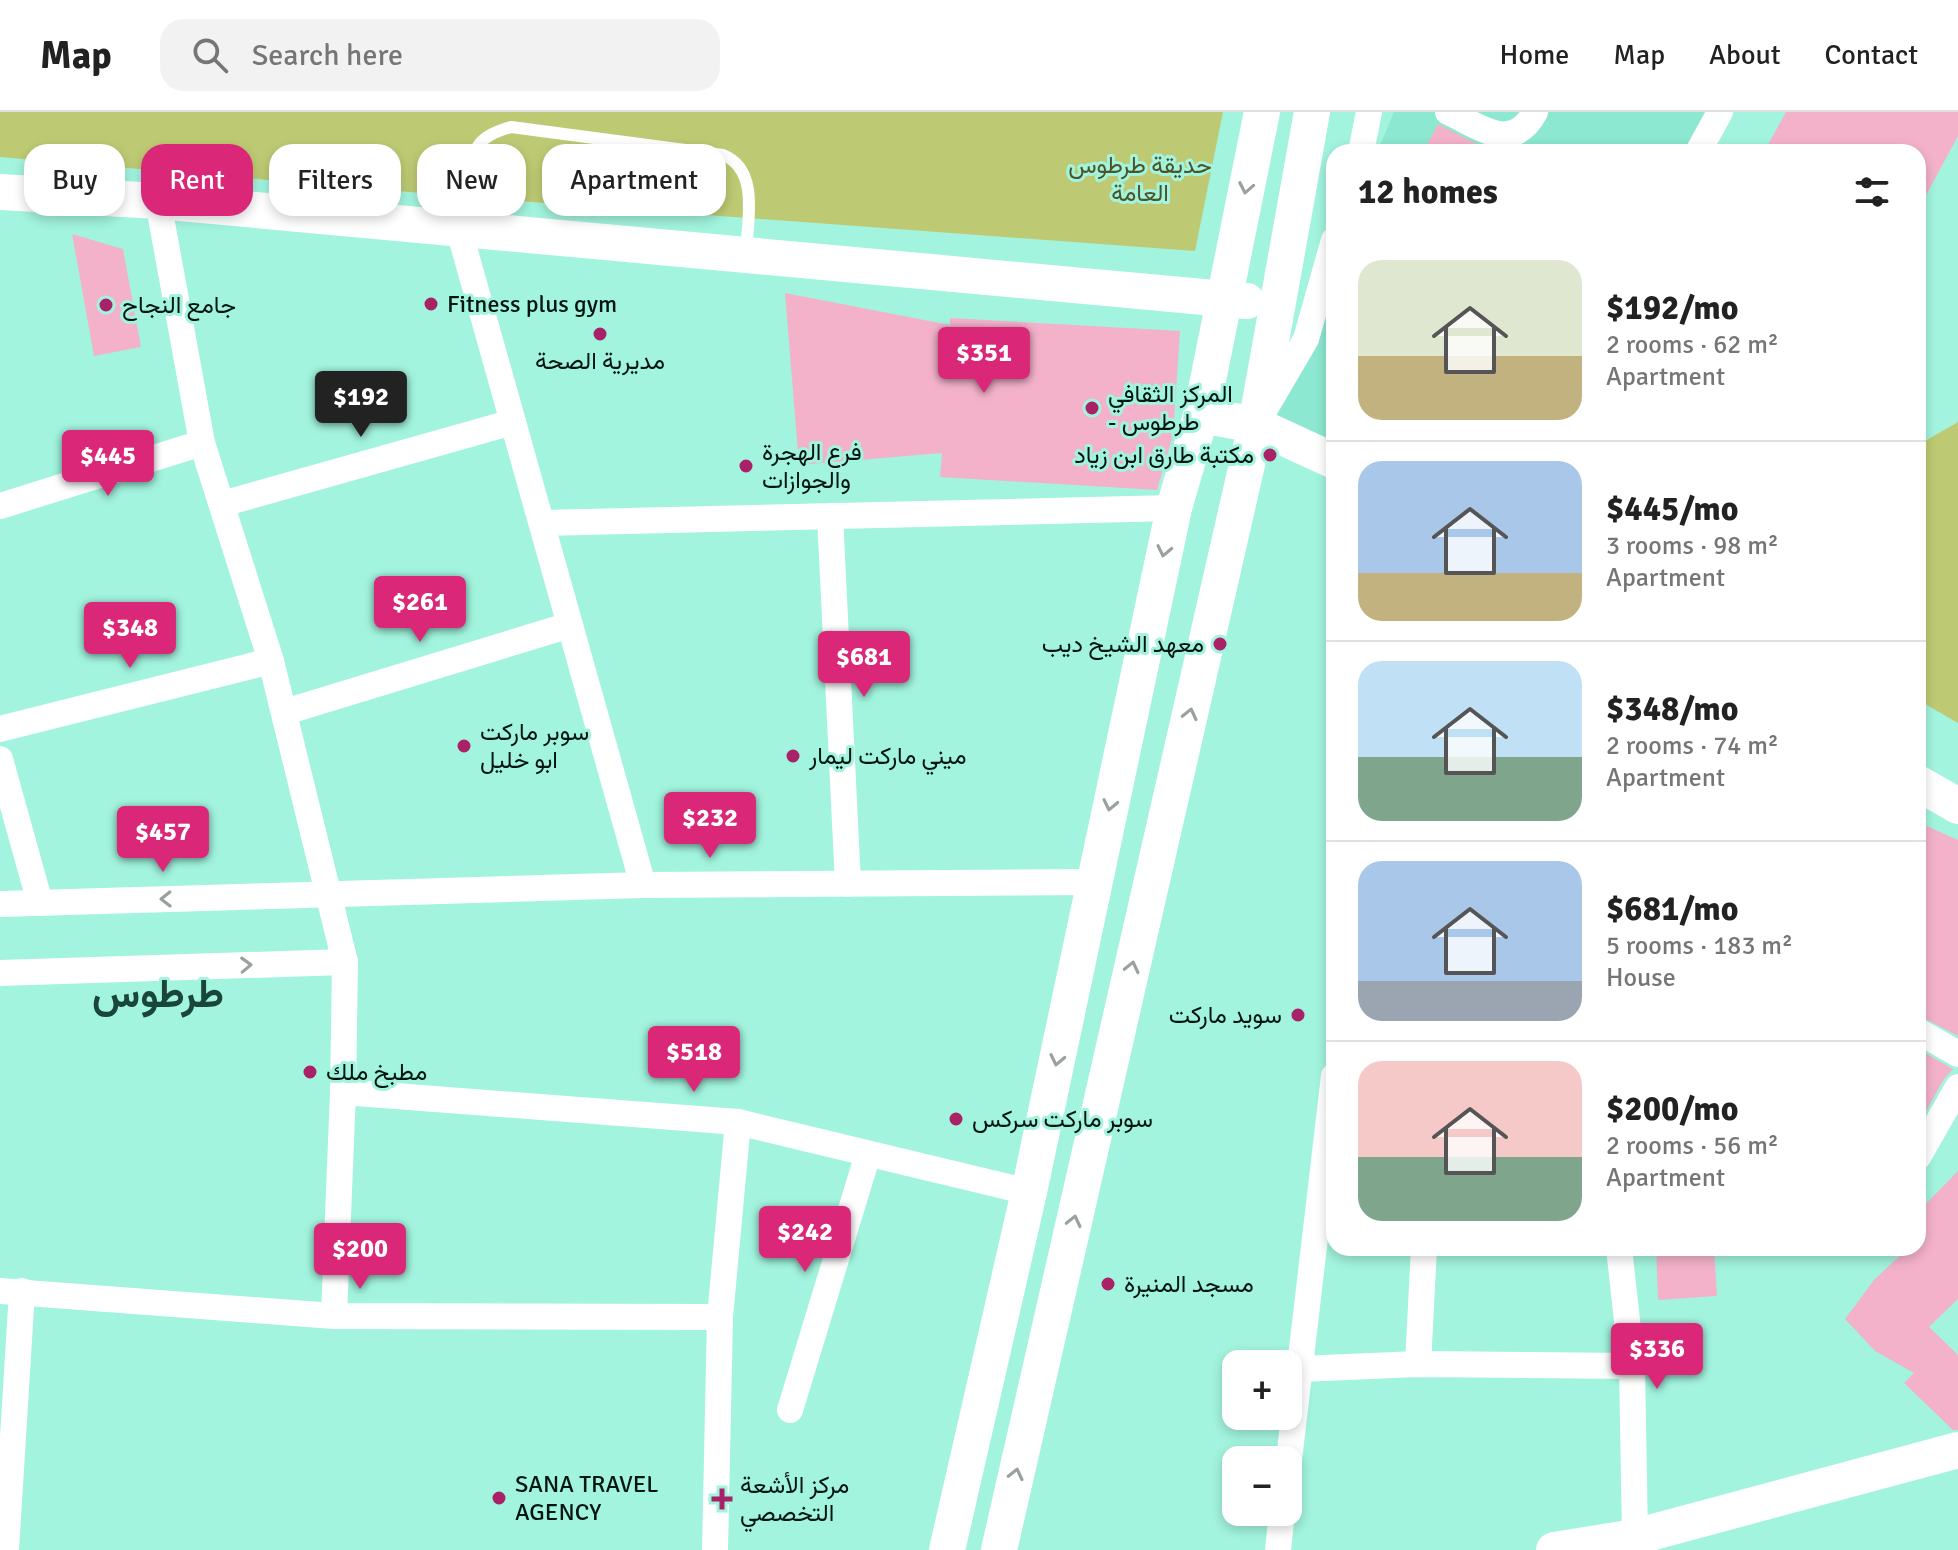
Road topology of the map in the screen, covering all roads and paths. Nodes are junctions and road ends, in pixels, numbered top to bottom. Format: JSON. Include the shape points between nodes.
{"nodes":[{"id":1,"x":1262,"y":112,"type":"edge"},
{"id":2,"x":1312,"y":112,"type":"edge"},
{"id":3,"x":1369,"y":112,"type":"edge"},
{"id":4,"x":1448,"y":112,"type":"edge"},
{"id":5,"x":1535,"y":112,"type":"edge"},
{"id":6,"x":1720,"y":112,"type":"edge"},
{"id":7,"x":1363,"y":144,"type":"edge"},
{"id":8,"x":1702,"y":144,"type":"edge"},
{"id":9,"x":0,"y":192,"type":"edge"},
{"id":10,"x":141,"y":200,"type":"edge"},
{"id":11,"x":253,"y":210,"type":"edge"},
{"id":12,"x":161,"y":216,"type":"edge"},
{"id":13,"x":459,"y":230,"type":"junction"},
{"id":14,"x":746,"y":254,"type":"junction"},
{"id":15,"x":1326,"y":268,"type":"edge"},
{"id":16,"x":1224,"y":298,"type":"junction"},
{"id":17,"x":1276,"y":305,"type":"junction"},
{"id":18,"x":1201,"y":415,"type":"junction"},
{"id":19,"x":513,"y":422,"type":"junction"},
{"id":20,"x":1256,"y":425,"type":"junction"},
{"id":21,"x":202,"y":443,"type":"junction"},
{"id":22,"x":1326,"y":457,"type":"edge"},
{"id":23,"x":222,"y":504,"type":"junction"},
{"id":24,"x":0,"y":506,"type":"edge"},
{"id":25,"x":1174,"y":508,"type":"junction"},
{"id":26,"x":830,"y":516,"type":"junction"},
{"id":27,"x":542,"y":523,"type":"junction"},
{"id":28,"x":570,"y":625,"type":"junction"},
{"id":29,"x":271,"y":661,"type":"junction"},
{"id":30,"x":285,"y":712,"type":"junction"},
{"id":31,"x":0,"y":729,"type":"edge"},
{"id":32,"x":0,"y":759,"type":"edge"},
{"id":33,"x":1926,"y":788,"type":"edge"},
{"id":34,"x":1958,"y":806,"type":"edge"},
{"id":35,"x":1093,"y":882,"type":"junction"},
{"id":36,"x":848,"y":884,"type":"junction"},
{"id":37,"x":643,"y":885,"type":"junction"},
{"id":38,"x":328,"y":895,"type":"junction"},
{"id":39,"x":40,"y":903,"type":"junction"},
{"id":40,"x":0,"y":904,"type":"edge"},
{"id":41,"x":345,"y":962,"type":"junction"},
{"id":42,"x":0,"y":973,"type":"edge"},
{"id":43,"x":1926,"y":1036,"type":"edge"},
{"id":44,"x":1958,"y":1054,"type":"edge"},
{"id":45,"x":1958,"y":1087,"type":"edge"},
{"id":46,"x":343,"y":1092,"type":"junction"},
{"id":47,"x":738,"y":1122,"type":"junction"},
{"id":48,"x":1926,"y":1143,"type":"edge"},
{"id":49,"x":1326,"y":1145,"type":"edge"},
{"id":50,"x":868,"y":1154,"type":"junction"},
{"id":51,"x":1029,"y":1192,"type":"junction"},
{"id":52,"x":1424,"y":1256,"type":"edge"},
{"id":53,"x":1620,"y":1256,"type":"edge"},
{"id":54,"x":11,"y":1291,"type":"edge"},
{"id":55,"x":334,"y":1316,"type":"junction"},
{"id":56,"x":720,"y":1317,"type":"junction"},
{"id":57,"x":1302,"y":1352,"type":"edge"},
{"id":58,"x":1418,"y":1364,"type":"junction"},
{"id":59,"x":1632,"y":1366,"type":"junction"},
{"id":60,"x":1302,"y":1369,"type":"edge"},
{"id":61,"x":790,"y":1410,"type":"dead end"},
{"id":62,"x":1958,"y":1450,"type":"edge"},
{"id":63,"x":1281,"y":1526,"type":"edge"},
{"id":64,"x":1635,"y":1537,"type":"junction"},
{"id":65,"x":6,"y":1550,"type":"edge"},
{"id":66,"x":715,"y":1550,"type":"edge"},
{"id":67,"x":947,"y":1550,"type":"edge"},
{"id":68,"x":999,"y":1550,"type":"edge"},
{"id":69,"x":1278,"y":1550,"type":"edge"},
{"id":70,"x":1554,"y":1550,"type":"edge"}],
"edges":[{"from":1,"to":16,"type":"main road","one_way":true},
{"from":2,"to":17,"type":"main road"},
{"from":3,"to":7,"type":"street"},
{"from":4,"to":5,"type":"street","via":[[1503,136],[1517,133]]},
{"from":6,"to":8,"type":"street"},
{"from":9,"to":10,"type":"main road"},
{"from":11,"to":13,"type":"main road"},
{"from":12,"to":21,"type":"street"},
{"from":13,"to":14,"type":"main road"},
{"from":13,"to":14,"type":"lane","via":[[462,193],[478,145],[511,127],[736,160],[746,173],[748,190]]},
{"from":13,"to":19,"type":"street"},
{"from":14,"to":16,"type":"main road"},
{"from":15,"to":20,"type":"street","via":[[1306,339]]},
{"from":16,"to":17,"type":"main road"},
{"from":16,"to":18,"type":"main road"},
{"from":17,"to":20,"type":"main road"},
{"from":18,"to":20,"type":"main road"},
{"from":18,"to":25,"type":"main road"},
{"from":19,"to":23,"type":"street"},
{"from":19,"to":27,"type":"street"},
{"from":20,"to":22,"type":"main road"},
{"from":68,"to":20,"type":"main road","one_way":true},
{"from":21,"to":23,"type":"street"},
{"from":21,"to":24,"type":"street"},
{"from":23,"to":29,"type":"street"},
{"from":25,"to":26,"type":"street"},
{"from":25,"to":35,"type":"main road","one_way":true},
{"from":26,"to":27,"type":"street"},
{"from":26,"to":36,"type":"street"},
{"from":27,"to":28,"type":"street"},
{"from":28,"to":30,"type":"street"},
{"from":28,"to":37,"type":"street"},
{"from":29,"to":30,"type":"street"},
{"from":29,"to":31,"type":"street"},
{"from":30,"to":38,"type":"street"},
{"from":32,"to":39,"type":"street"},
{"from":33,"to":34,"type":"main road"},
{"from":35,"to":36,"type":"street"},
{"from":35,"to":51,"type":"main road","one_way":true},
{"from":36,"to":37,"type":"street"},
{"from":37,"to":38,"type":"street"},
{"from":38,"to":39,"type":"street","one_way":true},
{"from":38,"to":41,"type":"street"},
{"from":39,"to":40,"type":"street"},
{"from":42,"to":41,"type":"street","one_way":true},
{"from":41,"to":46,"type":"street"},
{"from":43,"to":44,"type":"street"},
{"from":45,"to":48,"type":"street"},
{"from":46,"to":47,"type":"street"},
{"from":46,"to":55,"type":"street"},
{"from":47,"to":50,"type":"street"},
{"from":47,"to":56,"type":"street"},
{"from":49,"to":57,"type":"street"},
{"from":50,"to":51,"type":"street"},
{"from":50,"to":61,"type":"street"},
{"from":51,"to":67,"type":"main road"},
{"from":52,"to":58,"type":"street"},
{"from":53,"to":59,"type":"street"},
{"from":54,"to":55,"type":"street"},
{"from":54,"to":65,"type":"street"},
{"from":55,"to":56,"type":"street"},
{"from":56,"to":66,"type":"street"},
{"from":58,"to":59,"type":"street"},
{"from":58,"to":60,"type":"street"},
{"from":59,"to":64,"type":"street"},
{"from":62,"to":64,"type":"main road"},
{"from":63,"to":69,"type":"street"},
{"from":64,"to":70,"type":"main road"}]}
